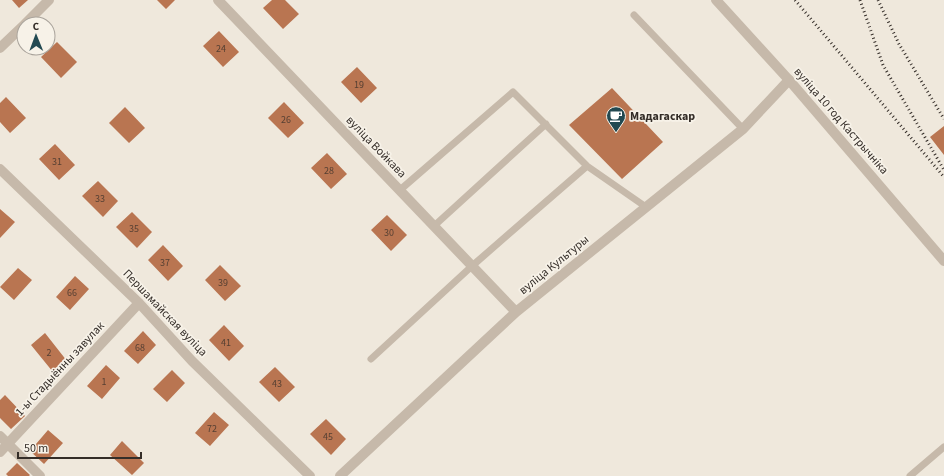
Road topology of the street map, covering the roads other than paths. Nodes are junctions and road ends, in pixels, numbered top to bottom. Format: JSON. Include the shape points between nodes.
{"nodes":[{"id":1,"x":49,"y":0,"type":"edge"},
{"id":2,"x":218,"y":0,"type":"edge"},
{"id":3,"x":716,"y":0,"type":"edge"},
{"id":4,"x":634,"y":15,"type":"dead end"},
{"id":5,"x":32,"y":16,"type":"edge"},
{"id":6,"x":16,"y":32,"type":"edge"},
{"id":7,"x":0,"y":48,"type":"edge"},
{"id":8,"x":789,"y":80,"type":"junction"},
{"id":9,"x":546,"y":124,"type":"junction"},
{"id":10,"x":743,"y":130,"type":"junction"},
{"id":11,"x":587,"y":166,"type":"junction"},
{"id":12,"x":0,"y":169,"type":"edge"},
{"id":13,"x":400,"y":190,"type":"junction"},
{"id":14,"x":646,"y":207,"type":"junction"},
{"id":15,"x":434,"y":226,"type":"junction"},
{"id":16,"x":944,"y":261,"type":"edge"},
{"id":17,"x":472,"y":266,"type":"junction"},
{"id":18,"x":139,"y":303,"type":"junction"},
{"id":19,"x":516,"y":312,"type":"junction"},
{"id":20,"x":371,"y":359,"type":"dead end"},
{"id":21,"x":0,"y":436,"type":"edge"},
{"id":22,"x":8,"y":444,"type":"junction"},
{"id":23,"x":944,"y":447,"type":"edge"},
{"id":24,"x":0,"y":452,"type":"edge"},
{"id":25,"x":40,"y":476,"type":"edge"},
{"id":26,"x":310,"y":476,"type":"edge"},
{"id":27,"x":340,"y":476,"type":"edge"},
{"id":28,"x":910,"y":476,"type":"edge"}],
"edges":[{"from":1,"to":5,"type":"street"},
{"from":2,"to":13,"type":"street","name":"вуліца Войкава"},
{"from":3,"to":8,"type":"street","name":"вуліца 10 год Кастрычніка"},
{"from":4,"to":10,"type":"lane"},
{"from":6,"to":7,"type":"street"},
{"from":8,"to":10,"type":"street","name":"вуліца Культуры"},
{"from":8,"to":16,"type":"street","name":"вуліца 10 год Кастрычніка"},
{"from":9,"to":11,"type":"lane"},
{"from":9,"to":13,"type":"lane","via":[[513,92]]},
{"from":9,"to":15,"type":"lane"},
{"from":10,"to":14,"type":"street","name":"вуліца Культуры"},
{"from":11,"to":14,"type":"lane"},
{"from":11,"to":17,"type":"lane"},
{"from":12,"to":18,"type":"street","name":"Першамайская вуліца"},
{"from":13,"to":15,"type":"street","name":"вуліца Войкава"},
{"from":14,"to":19,"type":"street","name":"вуліца Культуры"},
{"from":15,"to":17,"type":"street","name":"вуліца Войкава"},
{"from":17,"to":19,"type":"street","name":"вуліца Войкава"},
{"from":17,"to":20,"type":"lane"},
{"from":18,"to":22,"type":"street","name":"1-ы Стадыённы завулак"},
{"from":18,"to":26,"type":"street","name":"Першамайская вуліца","via":[[192,361]]},
{"from":19,"to":27,"type":"street","name":"вуліца Культуры"},
{"from":21,"to":22,"type":"street"},
{"from":22,"to":24,"type":"street","name":"1-ы Стадыённы завулак"},
{"from":22,"to":25,"type":"street"},
{"from":23,"to":28,"type":"lane"}]}
